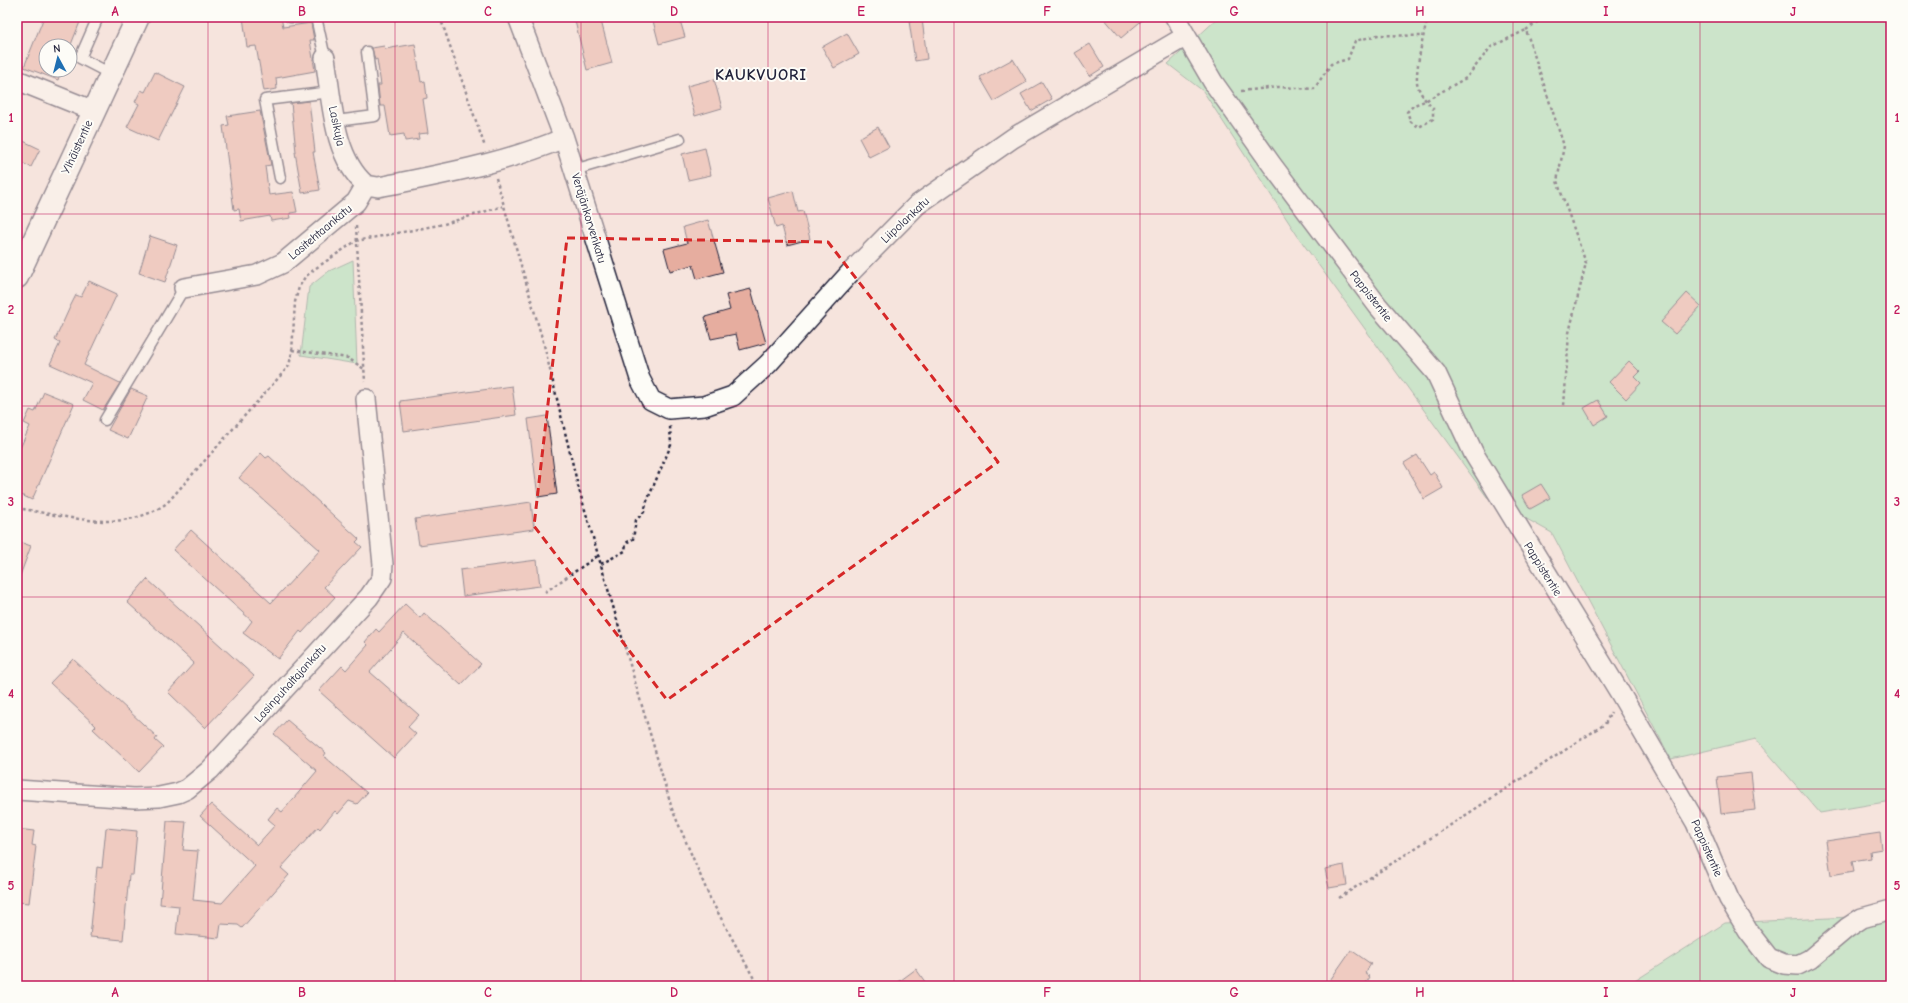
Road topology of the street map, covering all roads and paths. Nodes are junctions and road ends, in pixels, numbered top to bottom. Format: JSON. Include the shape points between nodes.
{"nodes":[{"id":1,"x":98,"y":17,"type":"edge"},
{"id":2,"x":138,"y":17,"type":"edge"},
{"id":3,"x":290,"y":17,"type":"edge"},
{"id":4,"x":309,"y":17,"type":"edge"},
{"id":5,"x":316,"y":17,"type":"edge"},
{"id":6,"x":518,"y":17,"type":"edge"},
{"id":7,"x":1175,"y":17,"type":"edge"},
{"id":8,"x":1428,"y":17,"type":"edge"},
{"id":9,"x":1544,"y":17,"type":"edge"},
{"id":10,"x":1526,"y":30,"type":"junction"},
{"id":11,"x":1186,"y":36,"type":"junction"},
{"id":12,"x":1423,"y":36,"type":"junction"},
{"id":13,"x":367,"y":52,"type":"dead end"},
{"id":14,"x":325,"y":58,"type":"joint"},
{"id":15,"x":111,"y":74,"type":"junction"},
{"id":16,"x":17,"y":80,"type":"edge"},
{"id":17,"x":1217,"y":87,"type":"junction"},
{"id":18,"x":331,"y":92,"type":"junction"},
{"id":19,"x":1425,"y":101,"type":"junction"},
{"id":20,"x":94,"y":111,"type":"junction"},
{"id":21,"x":336,"y":121,"type":"junction"},
{"id":22,"x":564,"y":138,"type":"junction"},
{"id":23,"x":680,"y":139,"type":"dead end"},
{"id":24,"x":574,"y":170,"type":"junction"},
{"id":25,"x":280,"y":178,"type":"dead end"},
{"id":26,"x":366,"y":185,"type":"junction"},
{"id":27,"x":356,"y":202,"type":"junction"},
{"id":28,"x":503,"y":206,"type":"dead end"},
{"id":29,"x":356,"y":242,"type":"junction"},
{"id":30,"x":17,"y":278,"type":"edge"},
{"id":31,"x":184,"y":288,"type":"joint"},
{"id":32,"x":544,"y":345,"type":"dead end"},
{"id":33,"x":292,"y":350,"type":"junction"},
{"id":34,"x":364,"y":370,"type":"junction"},
{"id":35,"x":366,"y":399,"type":"joint"},
{"id":36,"x":1564,"y":406,"type":"dead end"},
{"id":37,"x":669,"y":409,"type":"junction"},
{"id":38,"x":105,"y":420,"type":"dead end"},
{"id":39,"x":17,"y":508,"type":"edge"},
{"id":40,"x":599,"y":555,"type":"junction"},
{"id":41,"x":601,"y":564,"type":"junction"},
{"id":42,"x":545,"y":592,"type":"dead end"},
{"id":43,"x":1620,"y":693,"type":"junction"},
{"id":44,"x":17,"y":790,"type":"edge"},
{"id":45,"x":1339,"y":898,"type":"dead end"},
{"id":46,"x":1891,"y":910,"type":"edge"},
{"id":47,"x":758,"y":986,"type":"edge"}],
"edges":[{"from":1,"to":15,"type":"lane","via":[[80,58]]},
{"from":2,"to":15,"type":"street","name":"Ylhäistentie"},
{"from":3,"to":4,"type":"lane"},
{"from":5,"to":14,"type":"lane"},
{"from":6,"to":22,"type":"street","name":"Veräjänkorvenkatu"},
{"from":7,"to":11,"type":"street","name":"Pappistentie"},
{"from":8,"to":12,"type":"path"},
{"from":9,"to":10,"type":"path"},
{"from":10,"to":19,"type":"path","via":[[1491,47],[1466,78]]},
{"from":10,"to":36,"type":"path","via":[[1564,146],[1557,181],[1586,263],[1569,333]]},
{"from":11,"to":17,"type":"street","name":"Pappistentie"},
{"from":11,"to":37,"type":"street","name":"Liipolankatu","via":[[1013,138],[917,205],[849,274],[768,364],[733,396],[704,406]]},
{"from":12,"to":17,"type":"path","via":[[1378,35],[1354,41],[1348,59],[1331,64],[1314,89],[1278,86]]},
{"from":12,"to":19,"type":"path","via":[[1417,82]]},
{"from":13,"to":21,"type":"lane","via":[[375,116]]},
{"from":14,"to":18,"type":"street","name":"Lasikuja"},
{"from":15,"to":20,"type":"street","name":"Ylhäistentie"},
{"from":16,"to":20,"type":"street"},
{"from":17,"to":43,"type":"street","name":"Pappistentie","via":[[1378,306],[1436,373],[1474,454]]},
{"from":18,"to":21,"type":"street","name":"Lasikuja"},
{"from":18,"to":25,"type":"lane","via":[[266,100]]},
{"from":19,"to":19,"type":"path","via":[[1414,105],[1407,112],[1411,122],[1419,127],[1433,119],[1433,108]]},
{"from":20,"to":30,"type":"street","name":"Ylhäistentie"},
{"from":21,"to":26,"type":"street","name":"Lasikuja","via":[[338,138],[346,160]]},
{"from":22,"to":24,"type":"street","name":"Veräjänkorvenkatu"},
{"from":22,"to":26,"type":"street","via":[[492,164],[378,187]]},
{"from":23,"to":24,"type":"lane"},
{"from":24,"to":37,"type":"street","name":"Veräjänkorvenkatu","via":[[640,379],[651,400]]},
{"from":26,"to":27,"type":"street","name":"Lasitehtaankatu"},
{"from":27,"to":29,"type":"path"},
{"from":27,"to":31,"type":"street","name":"Lasitehtaankatu","via":[[295,254],[271,270],[257,275]]},
{"from":28,"to":29,"type":"path","via":[[444,224]]},
{"from":29,"to":33,"type":"path","via":[[316,268],[299,287],[295,302]]},
{"from":29,"to":34,"type":"path"},
{"from":31,"to":38,"type":"lane"},
{"from":32,"to":40,"type":"path","via":[[578,486]]},
{"from":33,"to":34,"type":"path","via":[[348,358]]},
{"from":33,"to":39,"type":"path","via":[[289,366],[167,503],[157,511],[132,519],[101,521]]},
{"from":34,"to":35,"type":"path"},
{"from":35,"to":44,"type":"street","name":"Lasinpuhaltajankatu","via":[[383,564],[382,578],[369,597],[210,770],[187,789],[169,796],[134,798]]},
{"from":37,"to":41,"type":"path","via":[[671,445],[644,512],[636,520],[633,539],[626,543],[625,551]]},
{"from":40,"to":41,"type":"path"},
{"from":40,"to":42,"type":"path"},
{"from":41,"to":47,"type":"path","via":[[672,809],[710,898]]},
{"from":43,"to":45,"type":"path","via":[[1605,724]]},
{"from":43,"to":46,"type":"street","name":"Pappistentie","via":[[1696,822],[1733,905],[1748,931],[1769,958],[1784,964],[1798,965],[1810,959],[1862,918]]}]}
